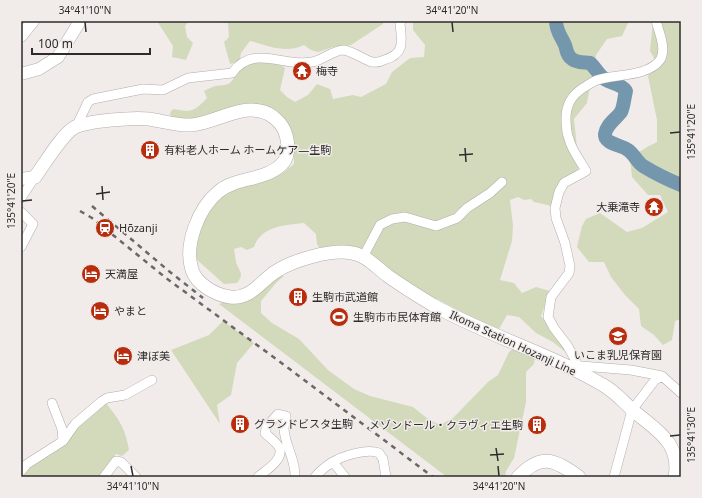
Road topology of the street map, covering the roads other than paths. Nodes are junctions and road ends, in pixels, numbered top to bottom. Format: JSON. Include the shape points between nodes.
{"nodes":[{"id":1,"x":33,"y":21,"type":"edge"},
{"id":2,"x":80,"y":21,"type":"edge"},
{"id":3,"x":401,"y":21,"type":"edge"},
{"id":4,"x":656,"y":21,"type":"edge"},
{"id":5,"x":21,"y":36,"type":"edge"},
{"id":6,"x":21,"y":74,"type":"edge"},
{"id":7,"x":76,"y":127,"type":"junction"},
{"id":8,"x":35,"y":178,"type":"junction"},
{"id":9,"x":21,"y":179,"type":"edge"},
{"id":10,"x":502,"y":182,"type":"dead end"},
{"id":11,"x":21,"y":198,"type":"edge"},
{"id":12,"x":21,"y":212,"type":"edge"},
{"id":13,"x":21,"y":247,"type":"edge"},
{"id":14,"x":363,"y":257,"type":"junction"},
{"id":15,"x":570,"y":365,"type":"junction"},
{"id":16,"x":662,"y":376,"type":"junction"},
{"id":17,"x":152,"y":380,"type":"dead end"},
{"id":18,"x":681,"y":393,"type":"edge"},
{"id":19,"x":52,"y":403,"type":"dead end"},
{"id":20,"x":632,"y":410,"type":"junction"},
{"id":21,"x":63,"y":441,"type":"junction"},
{"id":22,"x":678,"y":456,"type":"edge"},
{"id":23,"x":333,"y":462,"type":"junction"},
{"id":24,"x":21,"y":471,"type":"edge"},
{"id":25,"x":104,"y":477,"type":"edge"},
{"id":26,"x":136,"y":477,"type":"edge"},
{"id":27,"x":258,"y":477,"type":"edge"},
{"id":28,"x":295,"y":477,"type":"edge"},
{"id":29,"x":314,"y":477,"type":"edge"},
{"id":30,"x":346,"y":477,"type":"edge"},
{"id":31,"x":386,"y":477,"type":"edge"},
{"id":32,"x":518,"y":477,"type":"edge"},
{"id":33,"x":579,"y":477,"type":"edge"},
{"id":34,"x":614,"y":477,"type":"edge"},
{"id":35,"x":675,"y":477,"type":"edge"}],
"edges":[{"from":1,"to":5,"type":"street"},
{"from":2,"to":6,"type":"street","via":[[58,57],[39,69]]},
{"from":3,"to":7,"type":"street","via":[[402,43],[396,55],[380,62],[370,62],[342,50],[313,62],[252,59],[243,62],[232,73],[188,78],[163,90],[143,89],[92,98]]},
{"from":4,"to":15,"type":"street","via":[[662,42],[661,59],[655,65],[638,72],[596,81],[579,90],[568,104],[568,138],[586,171],[564,183],[559,192],[555,208],[556,218],[570,266],[569,273],[551,297],[548,316],[576,362]]},
{"from":7,"to":8,"type":"main road","name":"Ikoma Station Hozanji Line","via":[[62,139]]},
{"from":7,"to":14,"type":"main road","name":"Ikoma Station Hozanji Line","via":[[127,119],[190,125],[248,110],[259,110],[269,114],[283,128],[288,147],[287,158],[283,164],[273,171],[219,191],[206,204],[194,228],[190,240],[193,273],[214,292],[233,298],[243,296],[279,270],[312,257],[346,252]]},
{"from":8,"to":9,"type":"street"},
{"from":8,"to":11,"type":"street"},
{"from":10,"to":14,"type":"street","via":[[457,218],[436,226],[405,218],[392,219],[380,225]]},
{"from":12,"to":13,"type":"street","via":[[33,224]]},
{"from":14,"to":15,"type":"main road","name":"Ikoma Station Hozanji Line","via":[[408,290],[451,315]]},
{"from":15,"to":16,"type":"street","via":[[631,370]]},
{"from":15,"to":20,"type":"main road","name":"Ikoma Station Hozanji Line","via":[[605,386]]},
{"from":16,"to":18,"type":"street"},
{"from":16,"to":20,"type":"street","via":[[655,380]]},
{"from":17,"to":21,"type":"street","via":[[125,395],[102,401],[75,424]]},
{"from":19,"to":21,"type":"street","via":[[62,429]]},
{"from":20,"to":22,"type":"main road","name":"Ikoma Station Hozanji Line","via":[[658,431]]},
{"from":20,"to":34,"type":"street"},
{"from":21,"to":24,"type":"street","via":[[27,464]]},
{"from":22,"to":35,"type":"main road","name":"Ikoma Station Hozanji Line"},
{"from":23,"to":29,"type":"street"},
{"from":23,"to":30,"type":"street"},
{"from":23,"to":31,"type":"street","via":[[368,450],[375,451],[383,459]]},
{"from":25,"to":26,"type":"street","via":[[116,461],[121,462]]},
{"from":27,"to":28,"type":"street","via":[[278,460],[280,454],[278,447],[265,433],[267,426],[278,414],[286,416],[284,429],[294,462]]},
{"from":32,"to":33,"type":"main road","via":[[528,467],[540,461],[552,461]]}]}
